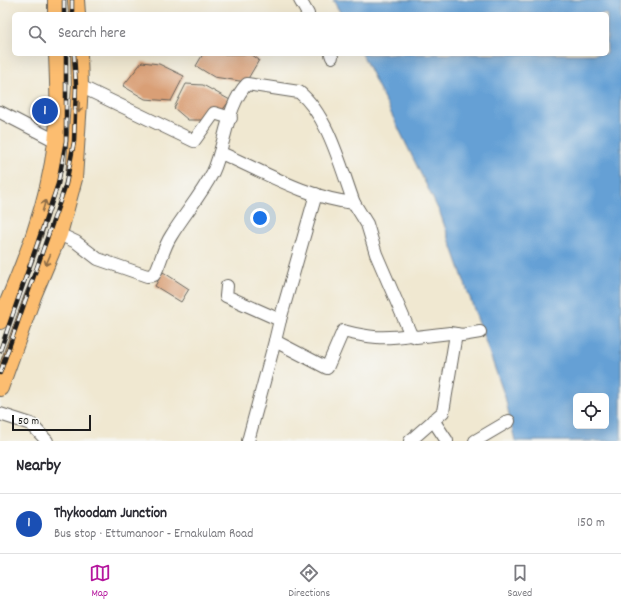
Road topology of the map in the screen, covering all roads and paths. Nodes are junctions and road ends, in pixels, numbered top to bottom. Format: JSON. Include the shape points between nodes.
{"nodes":[{"id":1,"x":56,"y":0,"type":"edge"},
{"id":2,"x":76,"y":0,"type":"edge"},
{"id":3,"x":300,"y":0,"type":"edge"},
{"id":4,"x":56,"y":12,"type":"edge"},
{"id":5,"x":77,"y":12,"type":"edge"},
{"id":6,"x":307,"y":12,"type":"edge"},
{"id":7,"x":57,"y":56,"type":"edge"},
{"id":8,"x":79,"y":56,"type":"edge"},
{"id":9,"x":80,"y":86,"type":"junction"},
{"id":10,"x":0,"y":112,"type":"edge"},
{"id":11,"x":231,"y":118,"type":"junction"},
{"id":12,"x":56,"y":141,"type":"junction"},
{"id":13,"x":221,"y":153,"type":"junction"},
{"id":14,"x":316,"y":194,"type":"junction"},
{"id":15,"x":354,"y":203,"type":"junction"},
{"id":16,"x":58,"y":234,"type":"junction"},
{"id":17,"x":227,"y":286,"type":"dead end"},
{"id":18,"x":6,"y":305,"type":"junction"},
{"id":19,"x":26,"y":314,"type":"junction"},
{"id":20,"x":280,"y":320,"type":"junction"},
{"id":21,"x":0,"y":321,"type":"edge"},
{"id":22,"x":480,"y":332,"type":"dead end"},
{"id":23,"x":456,"y":334,"type":"junction"},
{"id":24,"x":411,"y":335,"type":"junction"},
{"id":25,"x":275,"y":341,"type":"junction"},
{"id":26,"x":0,"y":388,"type":"edge"},
{"id":27,"x":0,"y":414,"type":"edge"},
{"id":28,"x":434,"y":420,"type":"junction"},
{"id":29,"x":508,"y":421,"type":"dead end"},
{"id":30,"x":47,"y":441,"type":"edge"},
{"id":31,"x":248,"y":441,"type":"edge"},
{"id":32,"x":410,"y":441,"type":"edge"},
{"id":33,"x":447,"y":441,"type":"edge"},
{"id":34,"x":475,"y":441,"type":"edge"}],
"edges":[{"from":1,"to":4,"type":"main road"},
{"from":2,"to":5,"type":"main road"},
{"from":3,"to":6,"type":"street"},
{"from":7,"to":12,"type":"main road"},
{"from":8,"to":9,"type":"main road"},
{"from":9,"to":11,"type":"street","via":[[194,141],[214,113]]},
{"from":9,"to":16,"type":"main road","one_way":true,"via":[[74,179]]},
{"from":10,"to":12,"type":"street"},
{"from":11,"to":13,"type":"street"},
{"from":11,"to":15,"type":"street","via":[[242,89],[247,84],[298,92],[315,111],[331,140]]},
{"from":18,"to":12,"type":"main road","one_way":true,"via":[[45,202]]},
{"from":13,"to":14,"type":"street"},
{"from":13,"to":16,"type":"street","via":[[203,191],[170,238],[157,271],[152,276],[126,270],[98,259],[76,242]]},
{"from":14,"to":15,"type":"street"},
{"from":14,"to":20,"type":"street"},
{"from":15,"to":24,"type":"street","via":[[367,224],[382,269]]},
{"from":16,"to":19,"type":"main road","one_way":true},
{"from":17,"to":20,"type":"street","via":[[226,296]]},
{"from":18,"to":19,"type":"main road"},
{"from":18,"to":21,"type":"main road"},
{"from":19,"to":26,"type":"main road"},
{"from":20,"to":25,"type":"street"},
{"from":22,"to":23,"type":"street","via":[[472,335]]},
{"from":23,"to":24,"type":"street","via":[[416,337]]},
{"from":23,"to":28,"type":"street","via":[[443,412]]},
{"from":24,"to":25,"type":"street","via":[[368,338],[343,331],[327,368]]},
{"from":25,"to":31,"type":"street"},
{"from":27,"to":30,"type":"street","via":[[30,424]]},
{"from":28,"to":32,"type":"street"},
{"from":28,"to":33,"type":"street"},
{"from":29,"to":34,"type":"street"}]}
